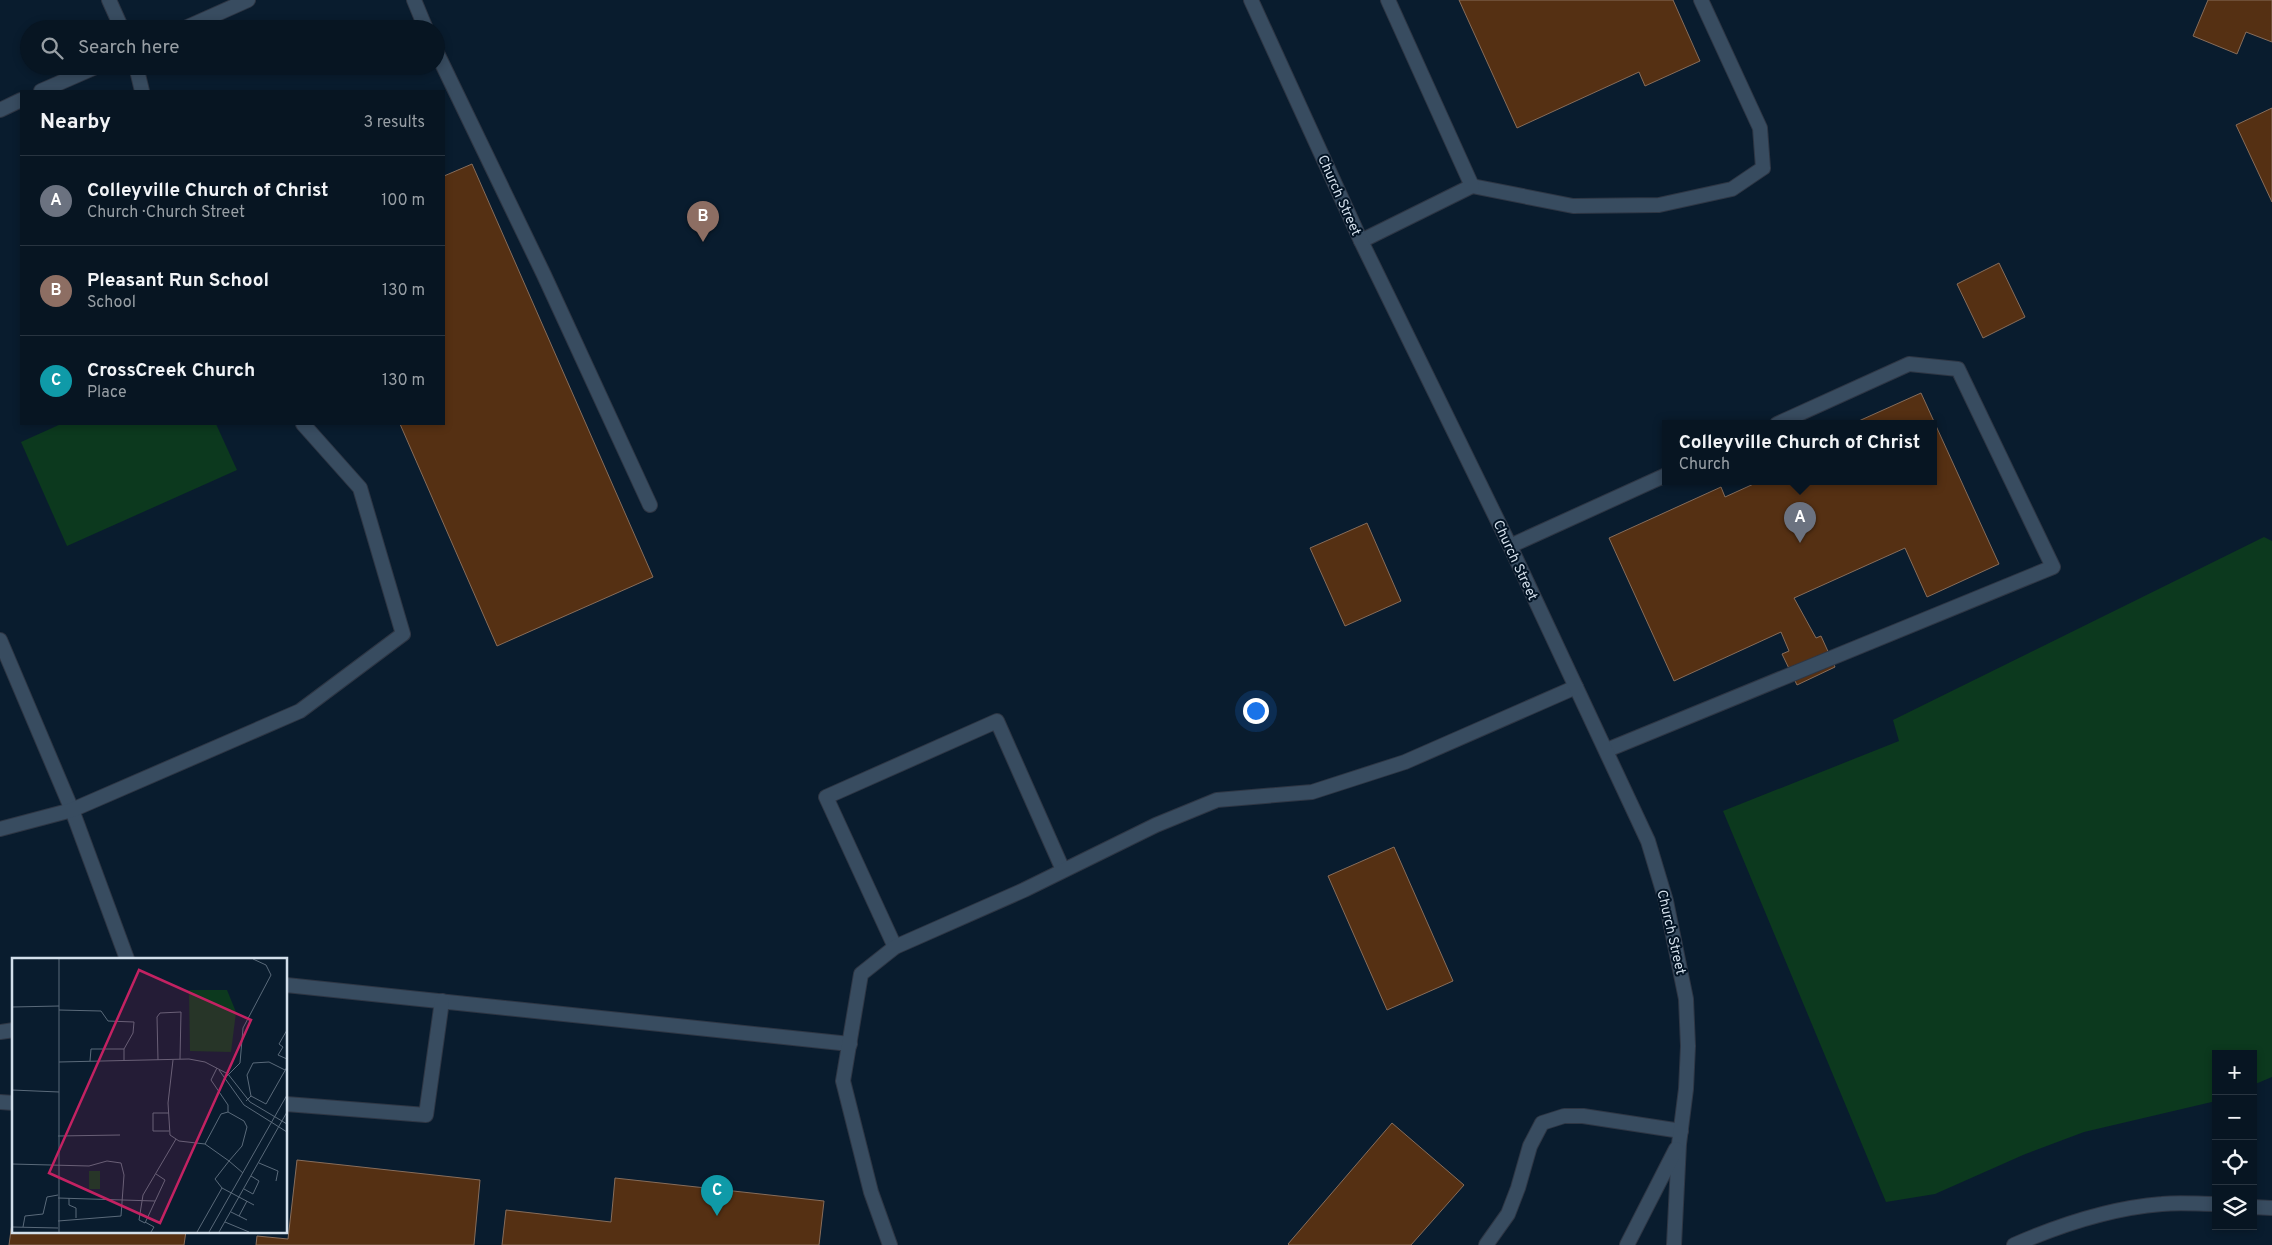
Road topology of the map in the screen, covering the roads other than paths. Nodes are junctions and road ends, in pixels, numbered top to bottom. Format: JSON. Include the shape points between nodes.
{"nodes":[{"id":1,"x":109,"y":0,"type":"edge"},
{"id":2,"x":248,"y":0,"type":"edge"},
{"id":3,"x":414,"y":0,"type":"edge"},
{"id":4,"x":1251,"y":0,"type":"edge"},
{"id":5,"x":1388,"y":0,"type":"edge"},
{"id":6,"x":1701,"y":0,"type":"edge"},
{"id":7,"x":118,"y":20,"type":"edge"},
{"id":8,"x":203,"y":20,"type":"edge"},
{"id":9,"x":422,"y":20,"type":"edge"},
{"id":10,"x":445,"y":70,"type":"edge"},
{"id":11,"x":77,"y":75,"type":"edge"},
{"id":12,"x":138,"y":75,"type":"edge"},
{"id":13,"x":43,"y":90,"type":"edge"},
{"id":14,"x":142,"y":90,"type":"edge"},
{"id":15,"x":20,"y":100,"type":"edge"},
{"id":16,"x":0,"y":110,"type":"edge"},
{"id":17,"x":1472,"y":186,"type":"junction"},
{"id":18,"x":1361,"y":242,"type":"junction"},
{"id":19,"x":1786,"y":420,"type":"edge"},
{"id":20,"x":304,"y":425,"type":"edge"},
{"id":21,"x":1662,"y":477,"type":"edge"},
{"id":22,"x":650,"y":505,"type":"dead end"},
{"id":23,"x":1510,"y":546,"type":"junction"},
{"id":24,"x":0,"y":640,"type":"edge"},
{"id":25,"x":1576,"y":687,"type":"junction"},
{"id":26,"x":1607,"y":750,"type":"junction"},
{"id":27,"x":72,"y":810,"type":"junction"},
{"id":28,"x":0,"y":829,"type":"edge"},
{"id":29,"x":1064,"y":870,"type":"junction"},
{"id":30,"x":895,"y":947,"type":"junction"},
{"id":31,"x":126,"y":958,"type":"edge"},
{"id":32,"x":288,"y":984,"type":"edge"},
{"id":33,"x":442,"y":1001,"type":"junction"},
{"id":34,"x":850,"y":1044,"type":"junction"},
{"id":35,"x":288,"y":1104,"type":"edge"},
{"id":36,"x":1680,"y":1137,"type":"junction"},
{"id":37,"x":2212,"y":1204,"type":"edge"},
{"id":38,"x":2257,"y":1206,"type":"edge"},
{"id":39,"x":2272,"y":1208,"type":"edge"},
{"id":40,"x":890,"y":1245,"type":"edge"},
{"id":41,"x":1486,"y":1245,"type":"edge"},
{"id":42,"x":1627,"y":1245,"type":"edge"},
{"id":43,"x":1674,"y":1245,"type":"edge"},
{"id":44,"x":2014,"y":1245,"type":"edge"}],
"edges":[{"from":1,"to":7,"type":"street"},
{"from":2,"to":8,"type":"street"},
{"from":3,"to":9,"type":"street"},
{"from":4,"to":18,"type":"street","name":"Church Street"},
{"from":5,"to":17,"type":"street"},
{"from":6,"to":17,"type":"street","via":[[1760,128],[1763,168],[1732,189],[1659,205],[1573,206]]},
{"from":10,"to":22,"type":"street"},
{"from":11,"to":13,"type":"street"},
{"from":12,"to":14,"type":"street"},
{"from":15,"to":16,"type":"street"},
{"from":17,"to":18,"type":"street"},
{"from":18,"to":23,"type":"street","name":"Church Street"},
{"from":19,"to":26,"type":"street","via":[[1909,364],[1958,368],[2053,566]]},
{"from":20,"to":27,"type":"street","via":[[360,488],[403,634],[300,711]]},
{"from":21,"to":23,"type":"street"},
{"from":23,"to":25,"type":"street","name":"Church Street"},
{"from":24,"to":27,"type":"street"},
{"from":25,"to":26,"type":"street","name":"Church Street"},
{"from":25,"to":29,"type":"street","via":[[1405,762],[1312,792],[1217,800],[1156,825]]},
{"from":26,"to":36,"type":"street","name":"Church Street","via":[[1648,841],[1678,951],[1686,999],[1688,1046]]},
{"from":27,"to":28,"type":"street"},
{"from":27,"to":31,"type":"street"},
{"from":29,"to":30,"type":"street"},
{"from":29,"to":30,"type":"street","via":[[997,721],[826,797]]},
{"from":30,"to":34,"type":"street","via":[[861,974]]},
{"from":32,"to":33,"type":"street"},
{"from":33,"to":34,"type":"street"},
{"from":33,"to":35,"type":"street","via":[[426,1114]]},
{"from":34,"to":40,"type":"street","via":[[843,1081],[871,1192]]},
{"from":36,"to":41,"type":"street","via":[[1584,1116],[1564,1116],[1542,1123],[1530,1146],[1508,1214]]},
{"from":36,"to":42,"type":"street","name":"Church Street"},
{"from":36,"to":43,"type":"street","name":"Church Street"},
{"from":37,"to":44,"type":"street","via":[[2164,1204],[2098,1214]]},
{"from":38,"to":39,"type":"street"}]}
